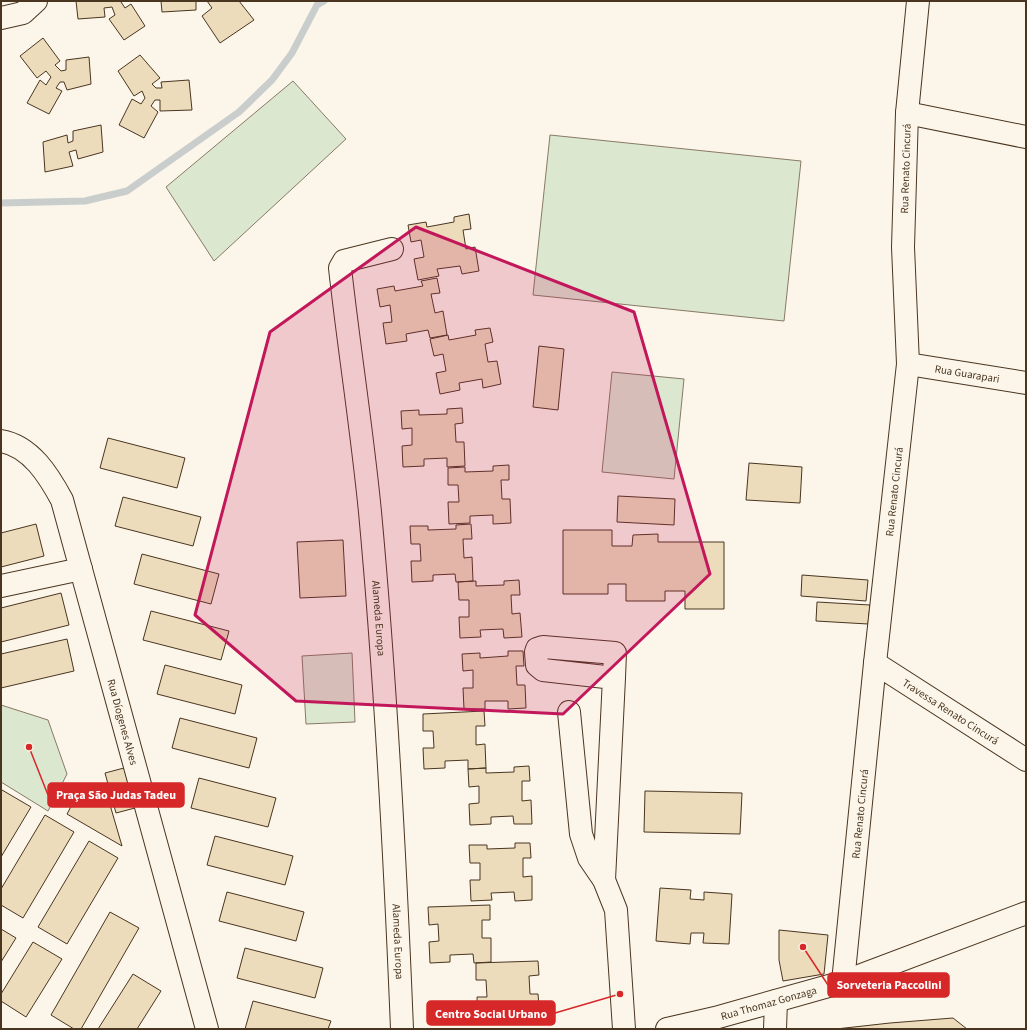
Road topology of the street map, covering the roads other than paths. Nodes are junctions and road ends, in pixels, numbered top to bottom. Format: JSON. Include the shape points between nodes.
{"nodes":[{"id":1,"x":36,"y":1,"type":"edge"},
{"id":2,"x":918,"y":1,"type":"edge"},
{"id":3,"x":5,"y":12,"type":"edge"},
{"id":4,"x":907,"y":113,"type":"junction"},
{"id":5,"x":1026,"y":137,"type":"edge"},
{"id":6,"x":392,"y":249,"type":"dead end"},
{"id":7,"x":908,"y":364,"type":"junction"},
{"id":8,"x":1026,"y":383,"type":"edge"},
{"id":9,"x":1,"y":441,"type":"edge"},
{"id":10,"x":81,"y":569,"type":"junction"},
{"id":11,"x":1,"y":586,"type":"edge"},
{"id":12,"x":875,"y":663,"type":"junction"},
{"id":13,"x":614,"y":678,"type":"dead end"},
{"id":14,"x":569,"y":712,"type":"dead end"},
{"id":15,"x":1026,"y":760,"type":"edge"},
{"id":16,"x":604,"y":880,"type":"junction"},
{"id":17,"x":1026,"y":913,"type":"edge"},
{"id":18,"x":843,"y":982,"type":"junction"},
{"id":19,"x":776,"y":1001,"type":"junction"},
{"id":20,"x":206,"y":1029,"type":"edge"},
{"id":21,"x":402,"y":1029,"type":"edge"},
{"id":22,"x":624,"y":1029,"type":"edge"},
{"id":23,"x":667,"y":1029,"type":"edge"},
{"id":24,"x":775,"y":1029,"type":"edge"}],
"edges":[{"from":1,"to":3,"type":"street","via":[[23,13]]},
{"from":2,"to":4,"type":"street","name":"Rua Renato Cincurá"},
{"from":4,"to":5,"type":"street"},
{"from":4,"to":7,"type":"street","name":"Rua Renato Cincurá","via":[[903,247]]},
{"from":6,"to":21,"type":"street","name":"Alameda Europa","via":[[344,261],[340,268],[360,415],[378,603],[393,831]]},
{"from":7,"to":8,"type":"street","name":"Rua Guarapari"},
{"from":7,"to":12,"type":"street","name":"Rua Renato Cincurá"},
{"from":9,"to":10,"type":"street","name":"Rua Díogenes Alves","via":[[9,442],[23,450],[49,477],[62,500]]},
{"from":10,"to":11,"type":"street"},
{"from":10,"to":20,"type":"street","name":"Rua Díogenes Alves"},
{"from":12,"to":15,"type":"street","name":"Travessa Renato Cincurá"},
{"from":12,"to":18,"type":"street","name":"Rua Renato Cincurá"},
{"from":13,"to":16,"type":"street"},
{"from":14,"to":16,"type":"street","via":[[581,834],[589,858]]},
{"from":16,"to":22,"type":"street","via":[[616,910]]},
{"from":17,"to":18,"type":"street","name":"Rua Thomaz Gonzaga"},
{"from":18,"to":19,"type":"street","name":"Rua Thomaz Gonzaga"},
{"from":19,"to":23,"type":"street","name":"Rua Thomaz Gonzaga"},
{"from":19,"to":24,"type":"street"}]}
